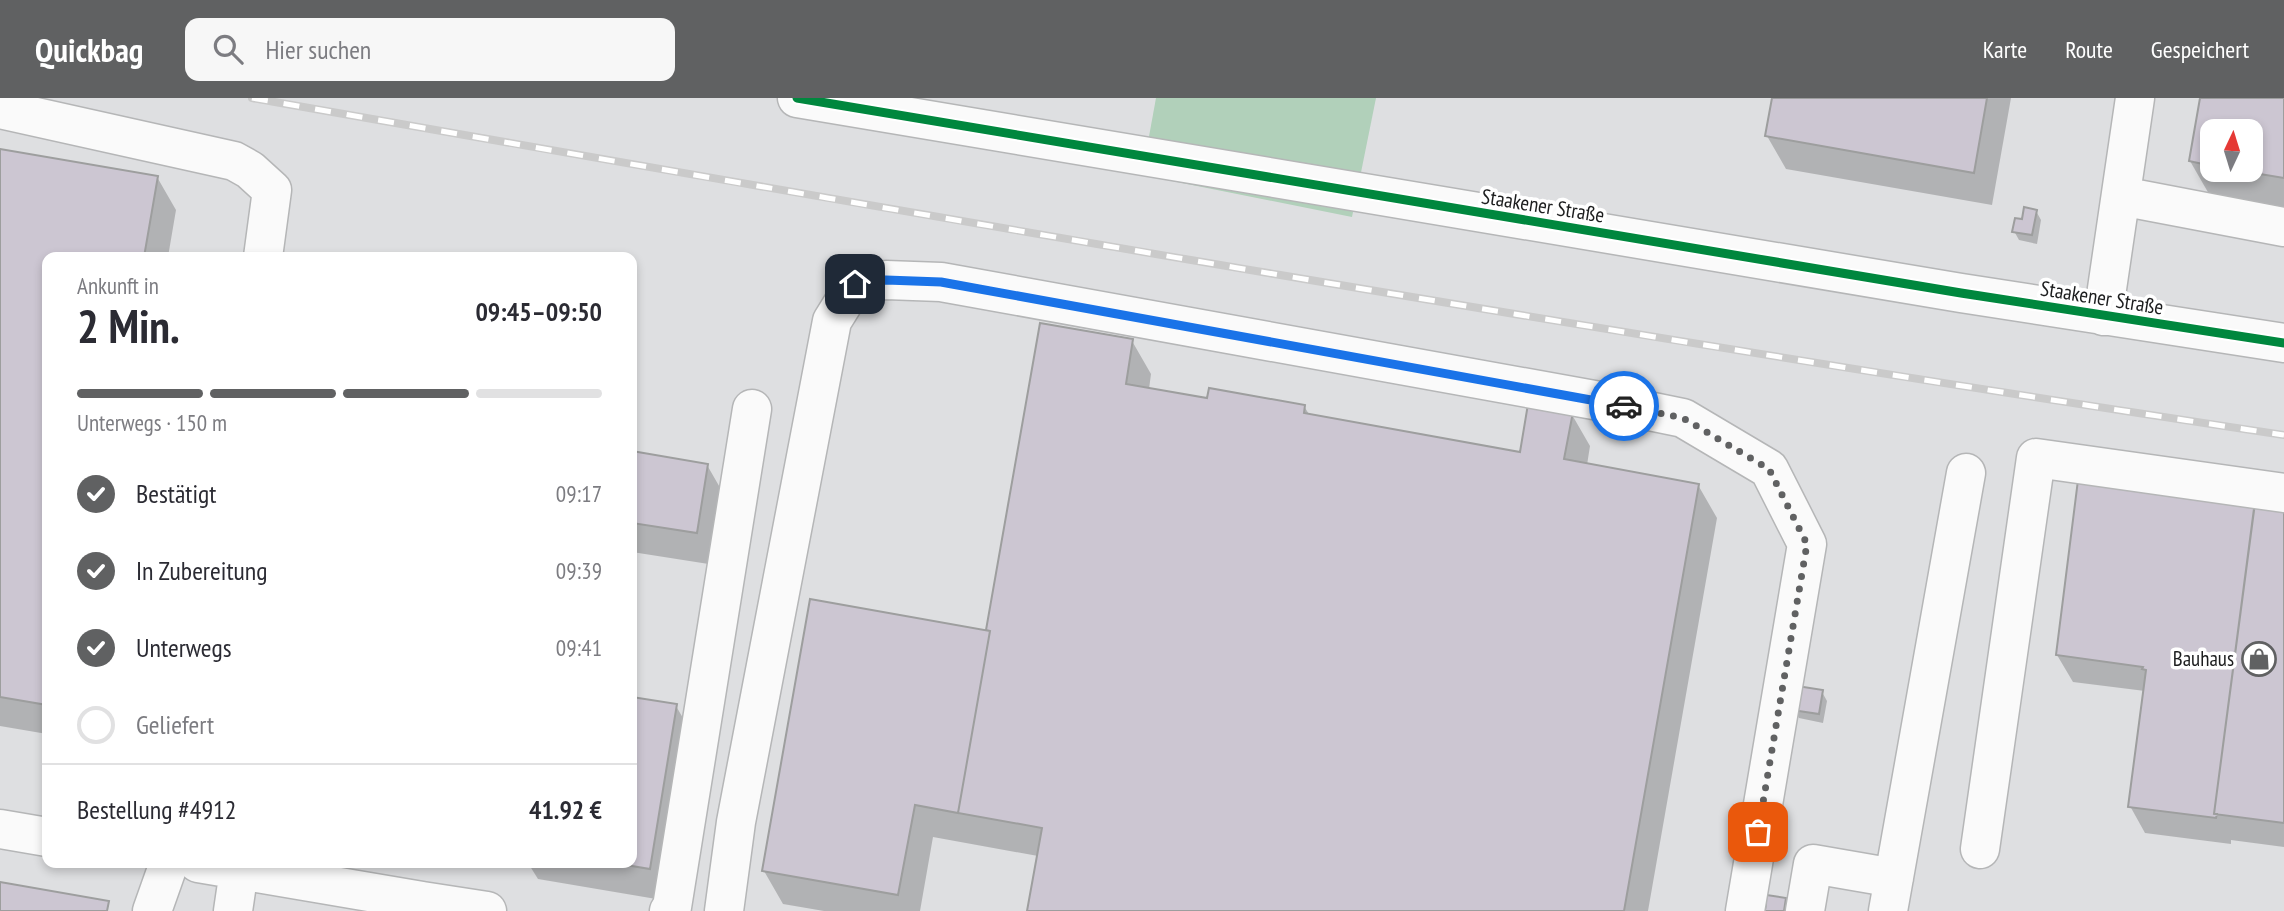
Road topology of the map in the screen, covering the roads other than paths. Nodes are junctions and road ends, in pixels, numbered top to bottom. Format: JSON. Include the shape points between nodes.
{"nodes":[{"id":1,"x":797,"y":98,"type":"edge"},
{"id":2,"x":2135,"y":98,"type":"edge"},
{"id":3,"x":0,"y":109,"type":"edge"},
{"id":4,"x":2121,"y":197,"type":"junction"},
{"id":5,"x":2284,"y":227,"type":"edge"},
{"id":6,"x":264,"y":252,"type":"edge"},
{"id":7,"x":2103,"y":316,"type":"junction"},
{"id":8,"x":2284,"y":343,"type":"edge"},
{"id":9,"x":752,"y":409,"type":"dead end"},
{"id":10,"x":1966,"y":473,"type":"dead end"},
{"id":11,"x":2284,"y":493,"type":"edge"},
{"id":12,"x":0,"y":829,"type":"edge"},
{"id":13,"x":42,"y":836,"type":"edge"},
{"id":14,"x":1980,"y":849,"type":"dead end"},
{"id":15,"x":167,"y":868,"type":"edge"},
{"id":16,"x":227,"y":868,"type":"edge"},
{"id":17,"x":239,"y":870,"type":"junction"},
{"id":18,"x":1891,"y":895,"type":"edge"},
{"id":19,"x":421,"y":906,"type":"edge"},
{"id":20,"x":152,"y":911,"type":"edge"},
{"id":21,"x":233,"y":911,"type":"edge"},
{"id":22,"x":487,"y":911,"type":"edge"},
{"id":23,"x":669,"y":911,"type":"edge"},
{"id":24,"x":724,"y":911,"type":"edge"},
{"id":25,"x":1745,"y":911,"type":"edge"},
{"id":26,"x":1805,"y":911,"type":"edge"}],
"edges":[{"from":1,"to":7,"type":"street","name":"Staakener Straße"},
{"from":2,"to":4,"type":"street"},
{"from":3,"to":6,"type":"street","via":[[234,162],[250,170],[272,190]]},
{"from":4,"to":5,"type":"street"},
{"from":4,"to":7,"type":"street"},
{"from":7,"to":8,"type":"street","name":"Staakener Straße"},
{"from":9,"to":23,"type":"street"},
{"from":10,"to":18,"type":"street"},
{"from":11,"to":14,"type":"street","via":[[2036,458]]},
{"from":12,"to":13,"type":"street"},
{"from":15,"to":20,"type":"street"},
{"from":16,"to":17,"type":"street"},
{"from":17,"to":19,"type":"street"},
{"from":17,"to":21,"type":"street"},
{"from":18,"to":26,"type":"street","via":[[1813,864]]},
{"from":19,"to":22,"type":"street"},
{"from":24,"to":25,"type":"street","via":[[736,822],[832,321],[855,284],[886,280],[941,282],[1683,418],[1769,469],[1807,544]]}]}
